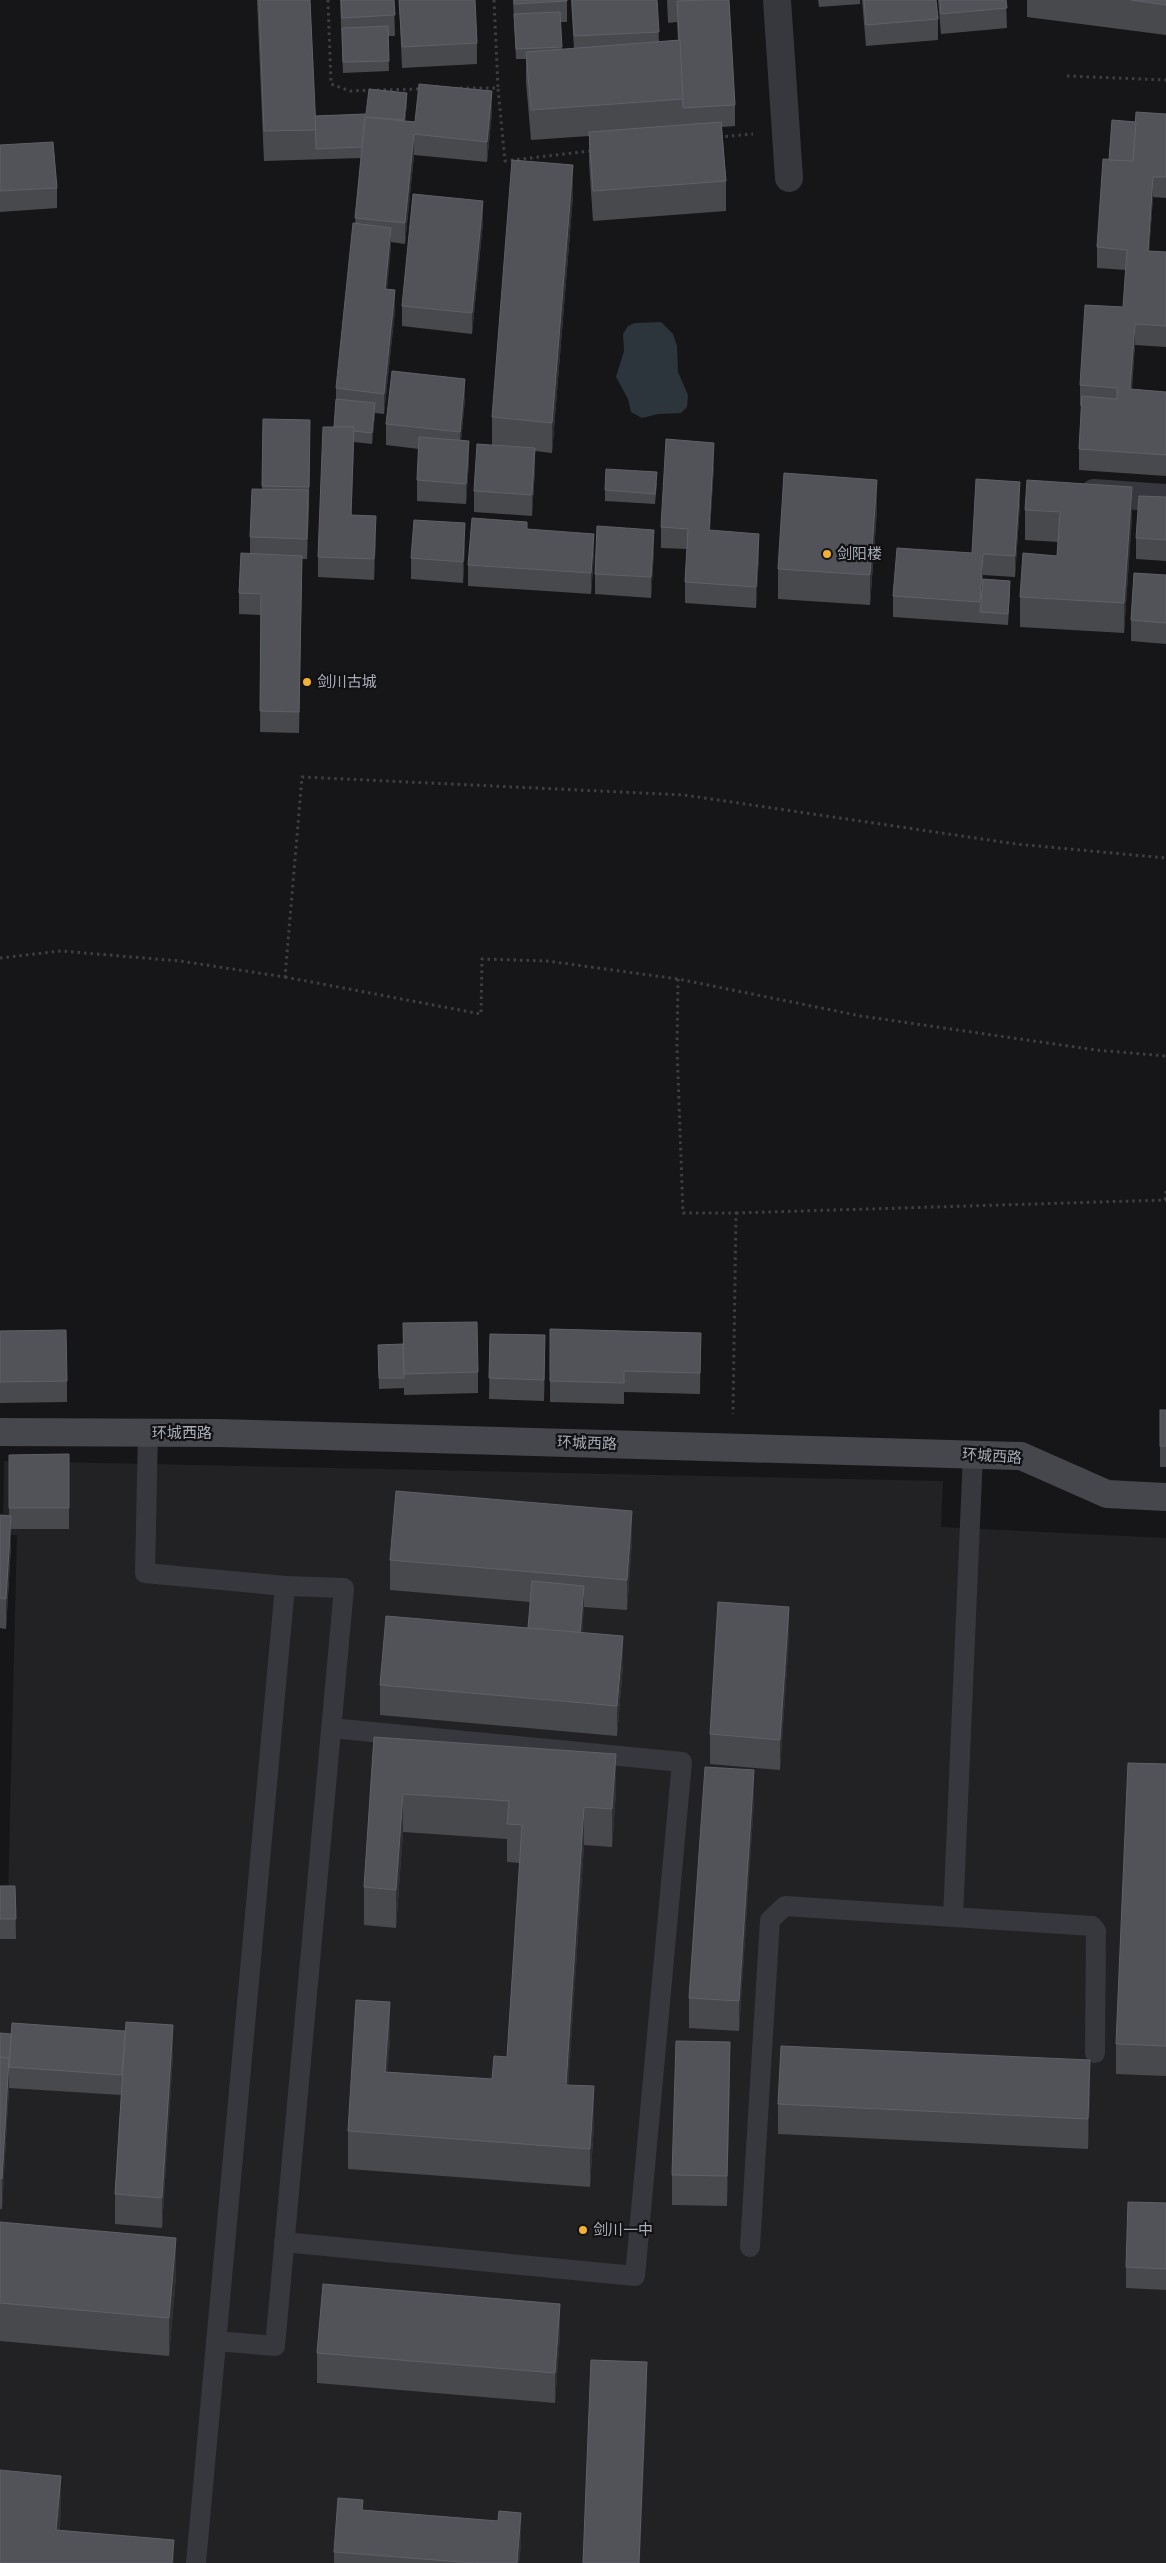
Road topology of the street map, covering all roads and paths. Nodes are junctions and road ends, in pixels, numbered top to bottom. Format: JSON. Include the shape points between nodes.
{"nodes":[{"id":1,"x":328,"y":0,"type":"edge"},
{"id":2,"x":494,"y":0,"type":"edge"},
{"id":3,"x":776,"y":0,"type":"edge"},
{"id":4,"x":1067,"y":76,"type":"dead end"},
{"id":5,"x":1166,"y":80,"type":"edge"},
{"id":6,"x":459,"y":88,"type":"edge"},
{"id":7,"x":498,"y":88,"type":"junction"},
{"id":8,"x":429,"y":89,"type":"edge"},
{"id":9,"x":786,"y":130,"type":"junction"},
{"id":10,"x":718,"y":138,"type":"edge"},
{"id":11,"x":592,"y":151,"type":"edge"},
{"id":12,"x":789,"y":178,"type":"dead end"},
{"id":13,"x":1071,"y":491,"type":"edge"},
{"id":14,"x":1166,"y":498,"type":"edge"},
{"id":15,"x":1166,"y":858,"type":"edge"},
{"id":16,"x":0,"y":958,"type":"edge"},
{"id":17,"x":285,"y":977,"type":"junction"},
{"id":18,"x":678,"y":979,"type":"junction"},
{"id":19,"x":1166,"y":1056,"type":"edge"},
{"id":20,"x":1166,"y":1191,"type":"edge"},
{"id":21,"x":1165,"y":1200,"type":"edge"},
{"id":22,"x":736,"y":1213,"type":"junction"},
{"id":23,"x":0,"y":1432,"type":"edge"},
{"id":24,"x":148,"y":1432,"type":"junction"},
{"id":25,"x":733,"y":1447,"type":"junction"},
{"id":26,"x":973,"y":1454,"type":"junction"},
{"id":27,"x":1166,"y":1497,"type":"edge"},
{"id":28,"x":285,"y":1586,"type":"junction"},
{"id":29,"x":331,"y":1728,"type":"junction"},
{"id":30,"x":953,"y":1917,"type":"junction"},
{"id":31,"x":1095,"y":2053,"type":"dead end"},
{"id":32,"x":284,"y":2242,"type":"junction"},
{"id":33,"x":750,"y":2247,"type":"dead end"},
{"id":34,"x":216,"y":2341,"type":"junction"},
{"id":35,"x":196,"y":2563,"type":"edge"}],
"edges":[{"from":1,"to":8,"type":"path","via":[[332,84],[350,90]]},
{"from":2,"to":7,"type":"path"},
{"from":3,"to":9,"type":"street"},
{"from":4,"to":5,"type":"path"},
{"from":6,"to":7,"type":"path"},
{"from":7,"to":11,"type":"path","via":[[505,161]]},
{"from":9,"to":10,"type":"path"},
{"from":9,"to":12,"type":"street"},
{"from":13,"to":14,"type":"street"},
{"from":15,"to":17,"type":"path","via":[[1016,844],[684,795],[302,777]]},
{"from":16,"to":17,"type":"path","via":[[61,951],[180,961]]},
{"from":17,"to":18,"type":"path","via":[[481,1014],[482,960],[547,961]]},
{"from":18,"to":19,"type":"path","via":[[861,1016],[1096,1050]]},
{"from":18,"to":22,"type":"path","via":[[683,1213]]},
{"from":20,"to":21,"type":"path"},
{"from":21,"to":22,"type":"path"},
{"from":22,"to":25,"type":"path"},
{"from":23,"to":24,"type":"street","name":"环城西路"},
{"from":24,"to":25,"type":"street","name":"环城西路"},
{"from":24,"to":28,"type":"lane","via":[[145,1573]]},
{"from":25,"to":26,"type":"street","name":"环城西路"},
{"from":26,"to":27,"type":"street","name":"环城西路","via":[[1021,1456],[1107,1494]]},
{"from":26,"to":30,"type":"lane"},
{"from":28,"to":29,"type":"lane","via":[[344,1588]]},
{"from":28,"to":34,"type":"lane"},
{"from":29,"to":32,"type":"lane"},
{"from":29,"to":32,"type":"lane","via":[[682,1762],[635,2276]]},
{"from":30,"to":31,"type":"lane","via":[[1092,1926],[1096,1931]]},
{"from":30,"to":33,"type":"lane","via":[[785,1906],[770,1920]]},
{"from":32,"to":34,"type":"lane","via":[[275,2346]]},
{"from":34,"to":35,"type":"lane"}]}
